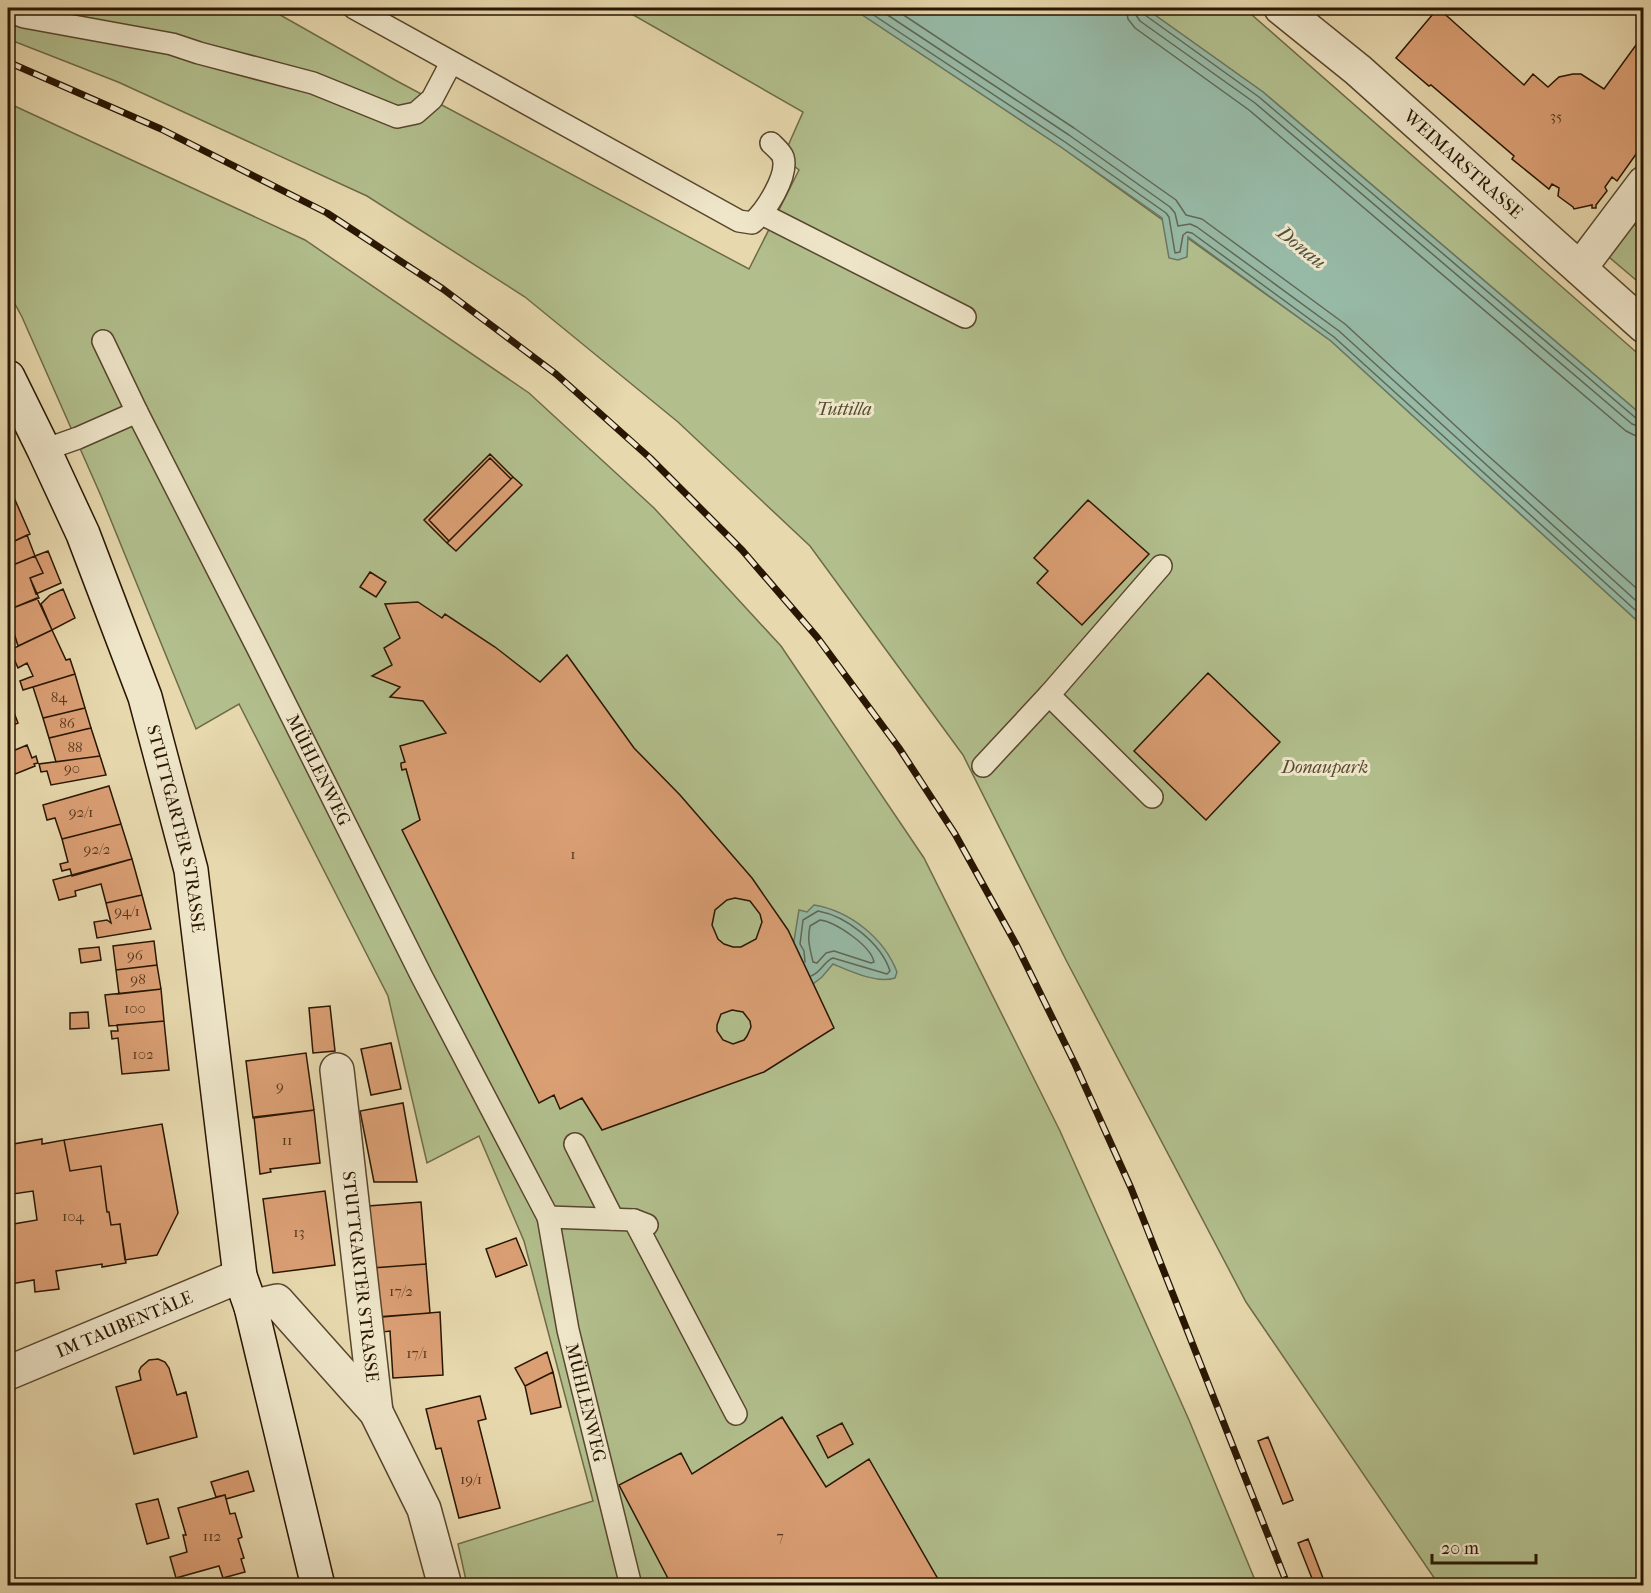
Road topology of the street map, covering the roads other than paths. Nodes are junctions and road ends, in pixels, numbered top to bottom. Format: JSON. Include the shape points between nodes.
{"nodes":[{"id":1,"x":354,"y":8,"type":"edge"},
{"id":2,"x":1281,"y":8,"type":"edge"},
{"id":3,"x":8,"y":11,"type":"edge"},
{"id":4,"x":451,"y":63,"type":"junction"},
{"id":5,"x":771,"y":143,"type":"dead end"},
{"id":6,"x":1644,"y":183,"type":"edge"},
{"id":7,"x":762,"y":214,"type":"junction"},
{"id":8,"x":1580,"y":268,"type":"junction"},
{"id":9,"x":965,"y":317,"type":"dead end"},
{"id":10,"x":1644,"y":326,"type":"edge"},
{"id":11,"x":103,"y":341,"type":"dead end"},
{"id":12,"x":8,"y":377,"type":"edge"},
{"id":13,"x":137,"y":412,"type":"junction"},
{"id":14,"x":44,"y":450,"type":"junction"},
{"id":15,"x":1161,"y":566,"type":"dead end"},
{"id":16,"x":1049,"y":695,"type":"junction"},
{"id":17,"x":983,"y":766,"type":"dead end"},
{"id":18,"x":1152,"y":797,"type":"dead end"},
{"id":19,"x":337,"y":1070,"type":"dead end"},
{"id":20,"x":574,"y":1144,"type":"dead end"},
{"id":21,"x":548,"y":1217,"type":"junction"},
{"id":22,"x":632,"y":1222,"type":"junction"},
{"id":23,"x":240,"y":1276,"type":"junction"},
{"id":24,"x":251,"y":1307,"type":"junction"},
{"id":25,"x":8,"y":1373,"type":"edge"},
{"id":26,"x":376,"y":1412,"type":"junction"},
{"id":27,"x":736,"y":1413,"type":"dead end"},
{"id":28,"x":318,"y":1586,"type":"edge"},
{"id":29,"x":445,"y":1586,"type":"edge"},
{"id":30,"x":632,"y":1586,"type":"edge"}],
"edges":[{"from":1,"to":4,"type":"lane"},
{"from":2,"to":8,"type":"street","name":"WEIMARSTRASSE","via":[[1358,70]]},
{"from":3,"to":4,"type":"lane","via":[[172,44],[314,83],[397,117],[416,113],[432,99]]},
{"from":4,"to":7,"type":"lane","via":[[739,221],[752,223]]},
{"from":5,"to":7,"type":"lane","via":[[783,157],[783,176]]},
{"from":6,"to":8,"type":"street"},
{"from":7,"to":9,"type":"lane"},
{"from":8,"to":10,"type":"street","name":"WEIMARSTRASSE"},
{"from":11,"to":13,"type":"lane","name":"MÜHLENWEG"},
{"from":12,"to":14,"type":"street","name":"STUTTGARTER STRASSE"},
{"from":13,"to":14,"type":"lane"},
{"from":13,"to":21,"type":"lane","name":"MÜHLENWEG","via":[[422,977]]},
{"from":14,"to":23,"type":"street","name":"STUTTGARTER STRASSE","via":[[83,534],[145,697],[191,870]]},
{"from":15,"to":16,"type":"lane"},
{"from":16,"to":17,"type":"lane"},
{"from":16,"to":18,"type":"lane"},
{"from":19,"to":26,"type":"street","name":"STUTTGARTER STRASSE"},
{"from":20,"to":22,"type":"lane"},
{"from":21,"to":22,"type":"lane"},
{"from":21,"to":30,"type":"lane","name":"MÜHLENWEG","via":[[568,1330]]},
{"from":22,"to":27,"type":"lane"},
{"from":23,"to":24,"type":"street","name":"STUTTGARTER STRASSE"},
{"from":23,"to":25,"type":"street","name":"IM TAUBENTÄLE"},
{"from":24,"to":26,"type":"street","name":"STUTTGARTER STRASSE","via":[[277,1301]]},
{"from":24,"to":28,"type":"street","name":"STUTTGARTER STRASSE"},
{"from":26,"to":29,"type":"street","name":"STUTTGARTER STRASSE","via":[[424,1509]]}]}
